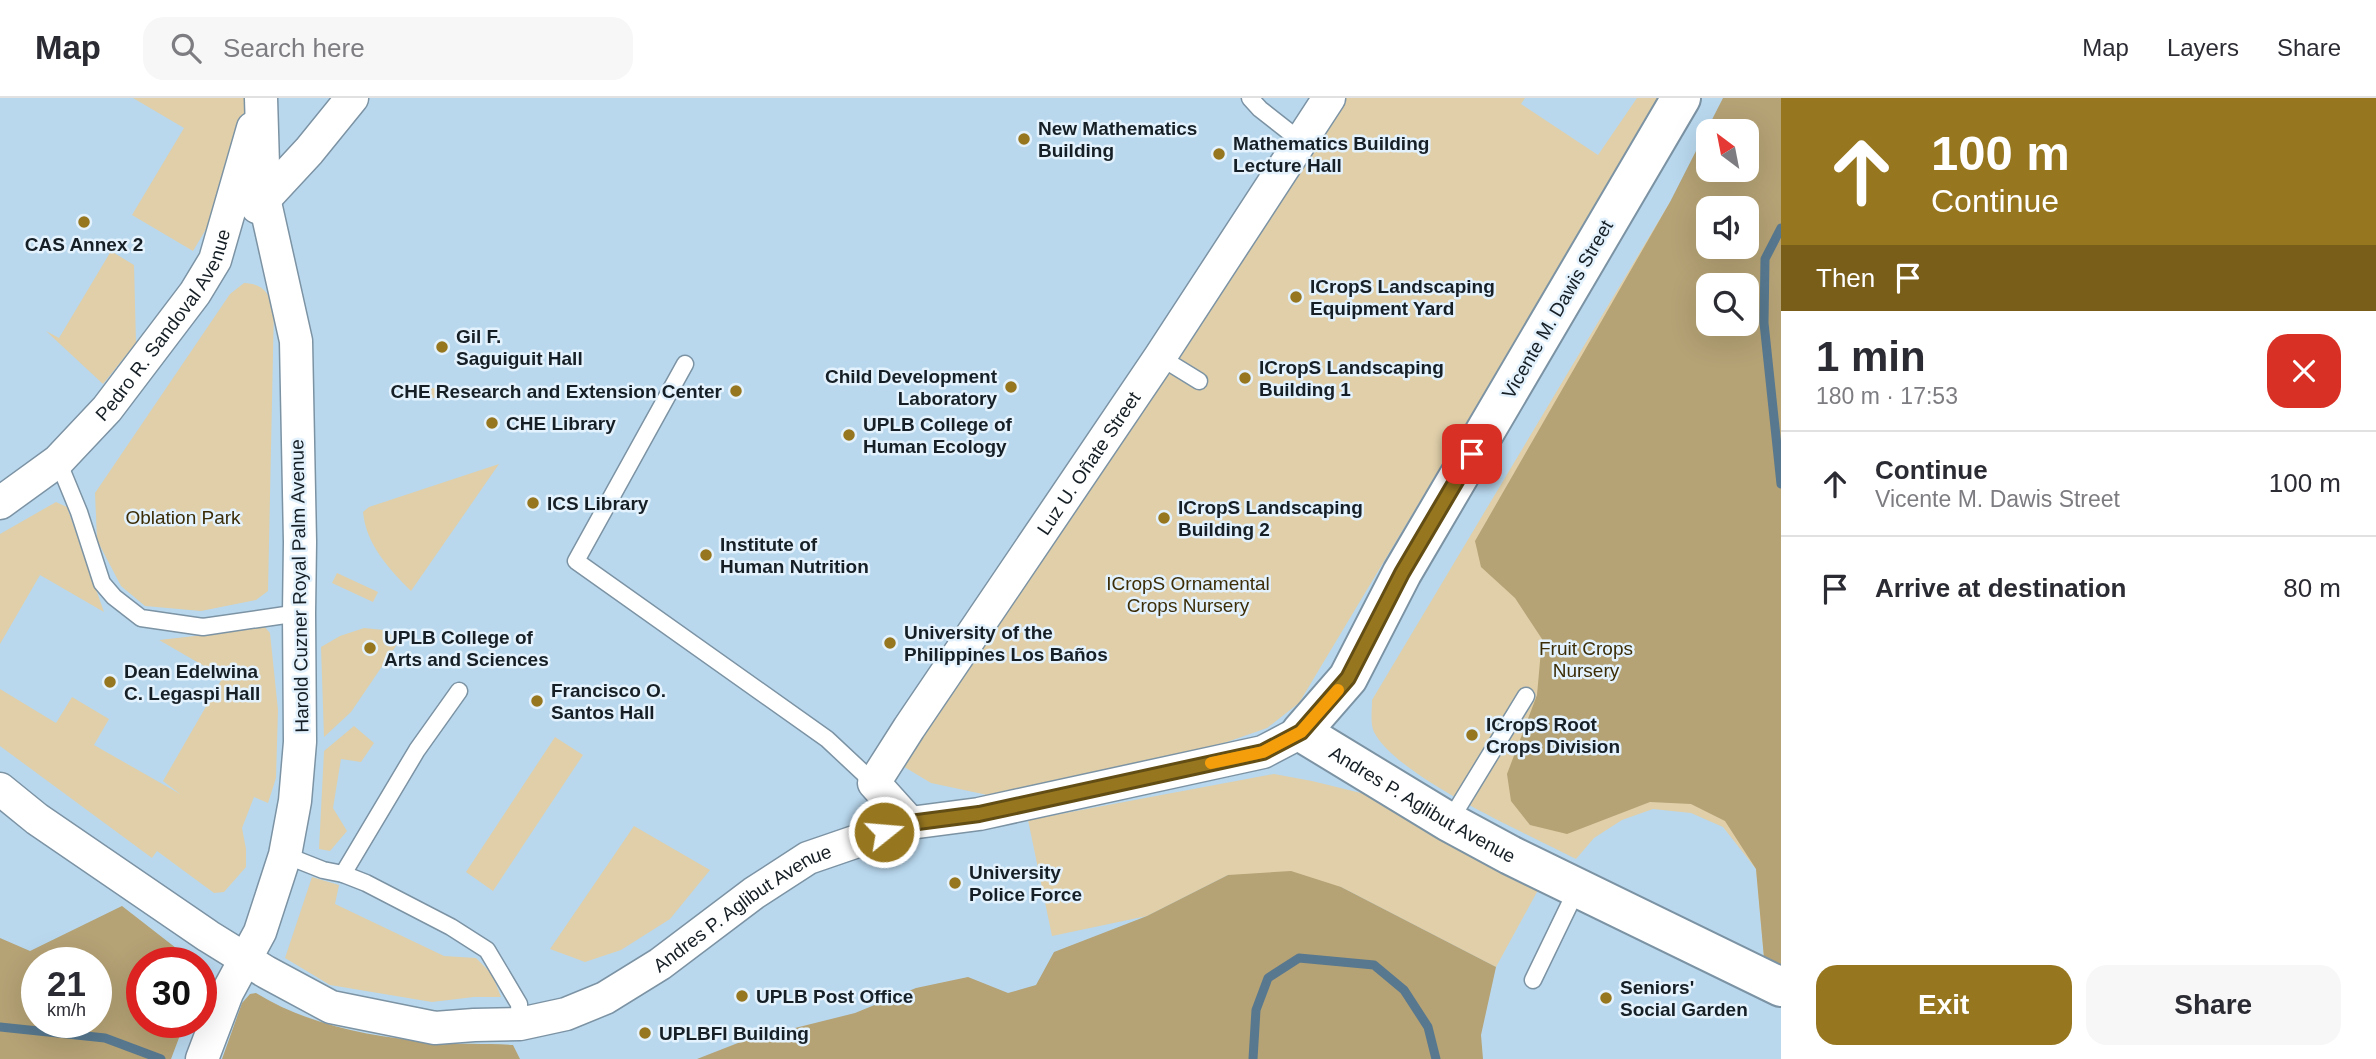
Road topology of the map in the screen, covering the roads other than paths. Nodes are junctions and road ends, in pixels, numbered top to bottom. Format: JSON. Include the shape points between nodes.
{"nodes":[{"id":1,"x":352,"y":98,"type":"edge"},
{"id":2,"x":1250,"y":98,"type":"edge"},
{"id":3,"x":1329,"y":98,"type":"edge"},
{"id":4,"x":1681,"y":98,"type":"edge"},
{"id":5,"x":260,"y":100,"type":"edge"},
{"id":6,"x":1302,"y":142,"type":"junction"},
{"id":7,"x":264,"y":198,"type":"junction"},
{"id":8,"x":215,"y":260,"type":"junction"},
{"id":9,"x":1160,"y":357,"type":"junction"},
{"id":10,"x":685,"y":364,"type":"dead end"},
{"id":11,"x":1199,"y":381,"type":"dead end"},
{"id":12,"x":58,"y":461,"type":"junction"},
{"id":13,"x":0,"y":503,"type":"edge"},
{"id":14,"x":299,"y":612,"type":"junction"},
{"id":15,"x":459,"y":691,"type":"dead end"},
{"id":16,"x":1526,"y":696,"type":"dead end"},
{"id":17,"x":1301,"y":732,"type":"junction"},
{"id":18,"x":874,"y":783,"type":"junction"},
{"id":19,"x":0,"y":789,"type":"edge"},
{"id":20,"x":1449,"y":822,"type":"junction"},
{"id":21,"x":910,"y":823,"type":"junction"},
{"id":22,"x":285,"y":855,"type":"junction"},
{"id":23,"x":343,"y":873,"type":"junction"},
{"id":24,"x":1577,"y":889,"type":"junction"},
{"id":25,"x":245,"y":960,"type":"junction"},
{"id":26,"x":1533,"y":980,"type":"dead end"},
{"id":27,"x":1781,"y":986,"type":"edge"},
{"id":28,"x":520,"y":1024,"type":"junction"},
{"id":29,"x":202,"y":1059,"type":"edge"}],
"edges":[{"from":1,"to":7,"type":"street"},
{"from":2,"to":6,"type":"lane"},
{"from":3,"to":6,"type":"street","name":"Luz U. Oñate Street"},
{"from":4,"to":17,"type":"street","name":"Vicente M. Dawis Street","via":[[1402,573],[1348,678]]},
{"from":5,"to":7,"type":"street","name":"Harold Cuzner Royal Palm Avenue"},
{"from":5,"to":8,"type":"street","name":"Pedro R. Sandoval Avenue"},
{"from":6,"to":9,"type":"street","name":"Luz U. Oñate Street"},
{"from":7,"to":8,"type":"street"},
{"from":7,"to":14,"type":"street","name":"Harold Cuzner Royal Palm Avenue","via":[[296,341]]},
{"from":8,"to":12,"type":"street","name":"Pedro R. Sandoval Avenue","via":[[107,409]]},
{"from":9,"to":11,"type":"lane"},
{"from":9,"to":18,"type":"street","name":"Luz U. Oñate Street"},
{"from":10,"to":18,"type":"lane","via":[[576,561],[827,740]]},
{"from":12,"to":13,"type":"street","name":"Pedro R. Sandoval Avenue"},
{"from":12,"to":14,"type":"lane","via":[[102,583],[141,618],[203,627]]},
{"from":14,"to":22,"type":"street","name":"Harold Cuzner Royal Palm Avenue","via":[[300,742]]},
{"from":15,"to":23,"type":"lane","via":[[417,750]]},
{"from":16,"to":20,"type":"lane"},
{"from":17,"to":20,"type":"street","name":"Andres P. Aglibut Avenue"},
{"from":17,"to":21,"type":"street","name":"Andres P. Aglibut Avenue","via":[[1263,752],[979,814]]},
{"from":18,"to":21,"type":"street"},
{"from":19,"to":25,"type":"street","name":"Andres P. Aglibut Avenue","via":[[37,820]]},
{"from":20,"to":24,"type":"street","name":"Andres P. Aglibut Avenue"},
{"from":21,"to":28,"type":"street","name":"Andres P. Aglibut Avenue","via":[[808,858],[605,998],[566,1014]]},
{"from":22,"to":23,"type":"lane"},
{"from":22,"to":25,"type":"street","name":"Harold Cuzner Royal Palm Avenue","via":[[260,932]]},
{"from":23,"to":28,"type":"lane","via":[[487,950],[519,1004]]},
{"from":24,"to":26,"type":"lane"},
{"from":24,"to":27,"type":"street","name":"Andres P. Aglibut Avenue"},
{"from":25,"to":28,"type":"street","name":"Andres P. Aglibut Avenue","via":[[331,1007],[435,1028]]},
{"from":25,"to":29,"type":"street","name":"Harold Cuzner Royal Palm Avenue"}]}
